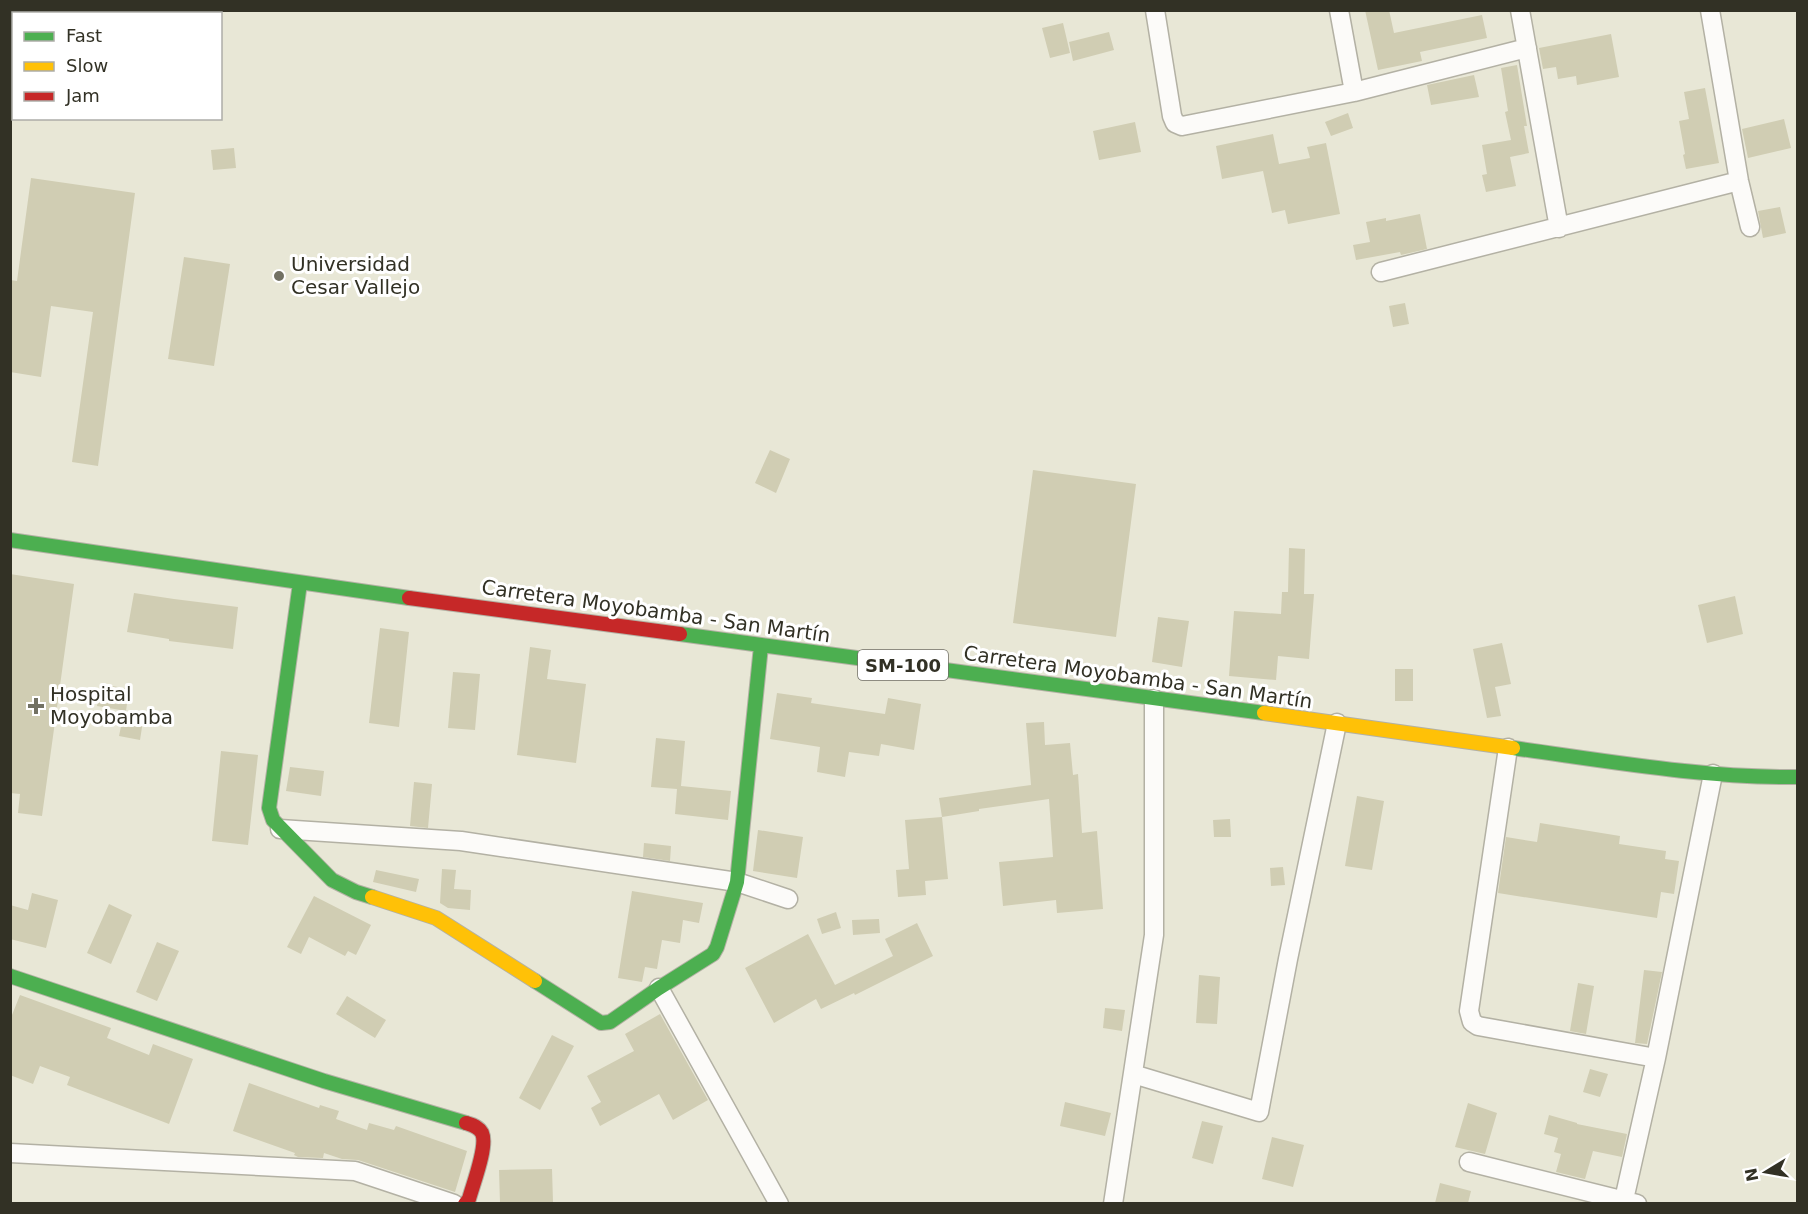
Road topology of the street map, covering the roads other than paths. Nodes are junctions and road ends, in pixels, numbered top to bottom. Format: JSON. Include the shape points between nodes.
{"nodes":[{"id":1,"x":1155,"y":10,"type":"edge"},
{"id":2,"x":1339,"y":10,"type":"edge"},
{"id":3,"x":1520,"y":10,"type":"edge"},
{"id":4,"x":1710,"y":10,"type":"edge"},
{"id":5,"x":1527,"y":48,"type":"junction"},
{"id":6,"x":1354,"y":92,"type":"junction"},
{"id":7,"x":1739,"y":181,"type":"junction"},
{"id":8,"x":1750,"y":227,"type":"dead end"},
{"id":9,"x":1559,"y":228,"type":"junction"},
{"id":10,"x":1381,"y":272,"type":"dead end"},
{"id":11,"x":10,"y":540,"type":"edge"},
{"id":12,"x":300,"y":583,"type":"junction"},
{"id":13,"x":761,"y":646,"type":"junction"},
{"id":14,"x":1154,"y":699,"type":"junction"},
{"id":15,"x":1337,"y":723,"type":"junction"},
{"id":16,"x":1508,"y":748,"type":"junction"},
{"id":17,"x":1713,"y":774,"type":"junction"},
{"id":18,"x":1797,"y":777,"type":"edge"},
{"id":19,"x":280,"y":829,"type":"junction"},
{"id":20,"x":737,"y":882,"type":"junction"},
{"id":21,"x":788,"y":899,"type":"dead end"},
{"id":22,"x":10,"y":976,"type":"edge"},
{"id":23,"x":660,"y":988,"type":"junction"},
{"id":24,"x":1656,"y":1058,"type":"junction"},
{"id":25,"x":1133,"y":1074,"type":"junction"},
{"id":26,"x":10,"y":1153,"type":"edge"},
{"id":27,"x":1469,"y":1162,"type":"dead end"},
{"id":28,"x":1628,"y":1202,"type":"edge"},
{"id":29,"x":454,"y":1203,"type":"edge"},
{"id":30,"x":465,"y":1203,"type":"edge"},
{"id":31,"x":779,"y":1203,"type":"edge"},
{"id":32,"x":1113,"y":1203,"type":"edge"}],
"edges":[{"from":1,"to":6,"type":"street","via":[[1172,116],[1182,126]]},
{"from":2,"to":6,"type":"street"},
{"from":3,"to":5,"type":"street"},
{"from":4,"to":7,"type":"street"},
{"from":5,"to":6,"type":"street"},
{"from":5,"to":9,"type":"street"},
{"from":7,"to":8,"type":"street"},
{"from":7,"to":9,"type":"street"},
{"from":9,"to":10,"type":"street"},
{"from":11,"to":12,"type":"main road","name":"Carretera Moyobamba - San Martín","number":"SM-100"},
{"from":12,"to":13,"type":"main road","name":"Carretera Moyobamba - San Martín","number":"SM-100"},
{"from":12,"to":19,"type":"main road","via":[[269,808]]},
{"from":13,"to":14,"type":"main road","name":"Carretera Moyobamba - San Martín","number":"SM-100"},
{"from":13,"to":20,"type":"main road"},
{"from":14,"to":15,"type":"main road","name":"Carretera Moyobamba - San Martín","number":"SM-100"},
{"from":14,"to":25,"type":"street","via":[[1154,935]]},
{"from":15,"to":16,"type":"main road","name":"Carretera Moyobamba - San Martín","number":"SM-100"},
{"from":15,"to":25,"type":"street","via":[[1259,1112]]},
{"from":16,"to":17,"type":"main road","name":"Carretera Moyobamba - San Martín","number":"SM-100"},
{"from":16,"to":24,"type":"street","via":[[1469,1011],[1472,1022]]},
{"from":17,"to":18,"type":"main road","name":"Carretera Moyobamba - San Martín","number":"SM-100"},
{"from":17,"to":24,"type":"street"},
{"from":19,"to":20,"type":"street","via":[[461,842]]},
{"from":19,"to":23,"type":"main road","via":[[332,880],[356,892],[436,918],[601,1023],[610,1022]]},
{"from":20,"to":21,"type":"street"},
{"from":20,"to":23,"type":"main road","via":[[715,951]]},
{"from":22,"to":30,"type":"main road","via":[[324,1082],[476,1126],[484,1144]]},
{"from":23,"to":31,"type":"street"},
{"from":24,"to":28,"type":"street"},
{"from":25,"to":32,"type":"street"},
{"from":26,"to":29,"type":"street","via":[[355,1171]]},
{"from":27,"to":28,"type":"street"}]}
